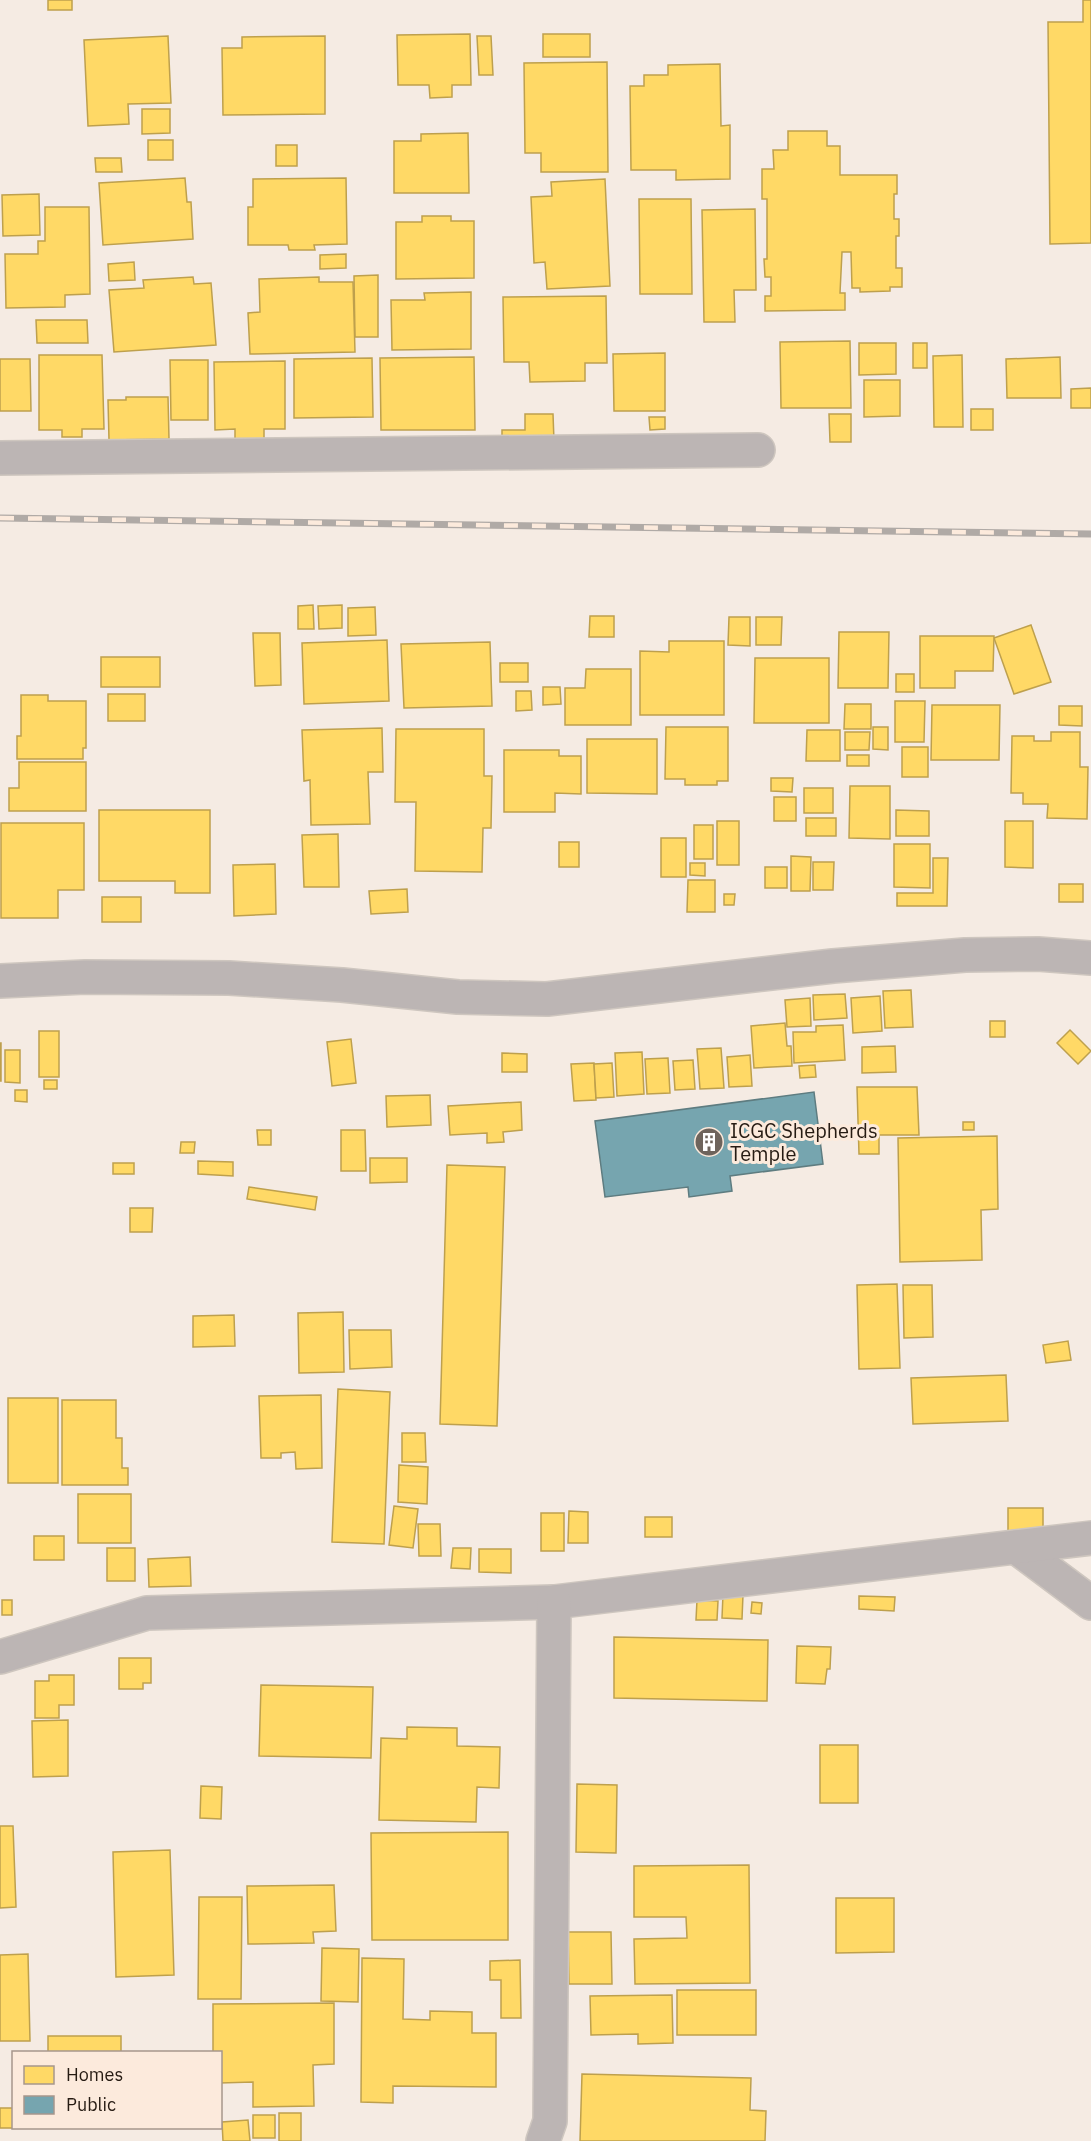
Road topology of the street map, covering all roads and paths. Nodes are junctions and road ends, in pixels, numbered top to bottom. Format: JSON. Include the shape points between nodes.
{"nodes":[{"id":1,"x":758,"y":450,"type":"dead end"},
{"id":2,"x":0,"y":458,"type":"edge"},
{"id":3,"x":1091,"y":958,"type":"edge"},
{"id":4,"x":0,"y":981,"type":"edge"},
{"id":5,"x":1091,"y":1538,"type":"edge"},
{"id":6,"x":1016,"y":1547,"type":"junction"},
{"id":7,"x":554,"y":1602,"type":"junction"},
{"id":8,"x":1091,"y":1603,"type":"edge"},
{"id":9,"x":0,"y":1656,"type":"edge"},
{"id":10,"x":543,"y":2141,"type":"edge"}],
"edges":[{"from":1,"to":2,"type":"street"},
{"from":3,"to":4,"type":"street","via":[[965,955],[547,999],[458,997],[229,978]]},
{"from":5,"to":6,"type":"street"},
{"from":6,"to":7,"type":"street"},
{"from":6,"to":8,"type":"street"},
{"from":7,"to":9,"type":"street","via":[[147,1613]]},
{"from":7,"to":10,"type":"street","via":[[550,2121]]}]}
